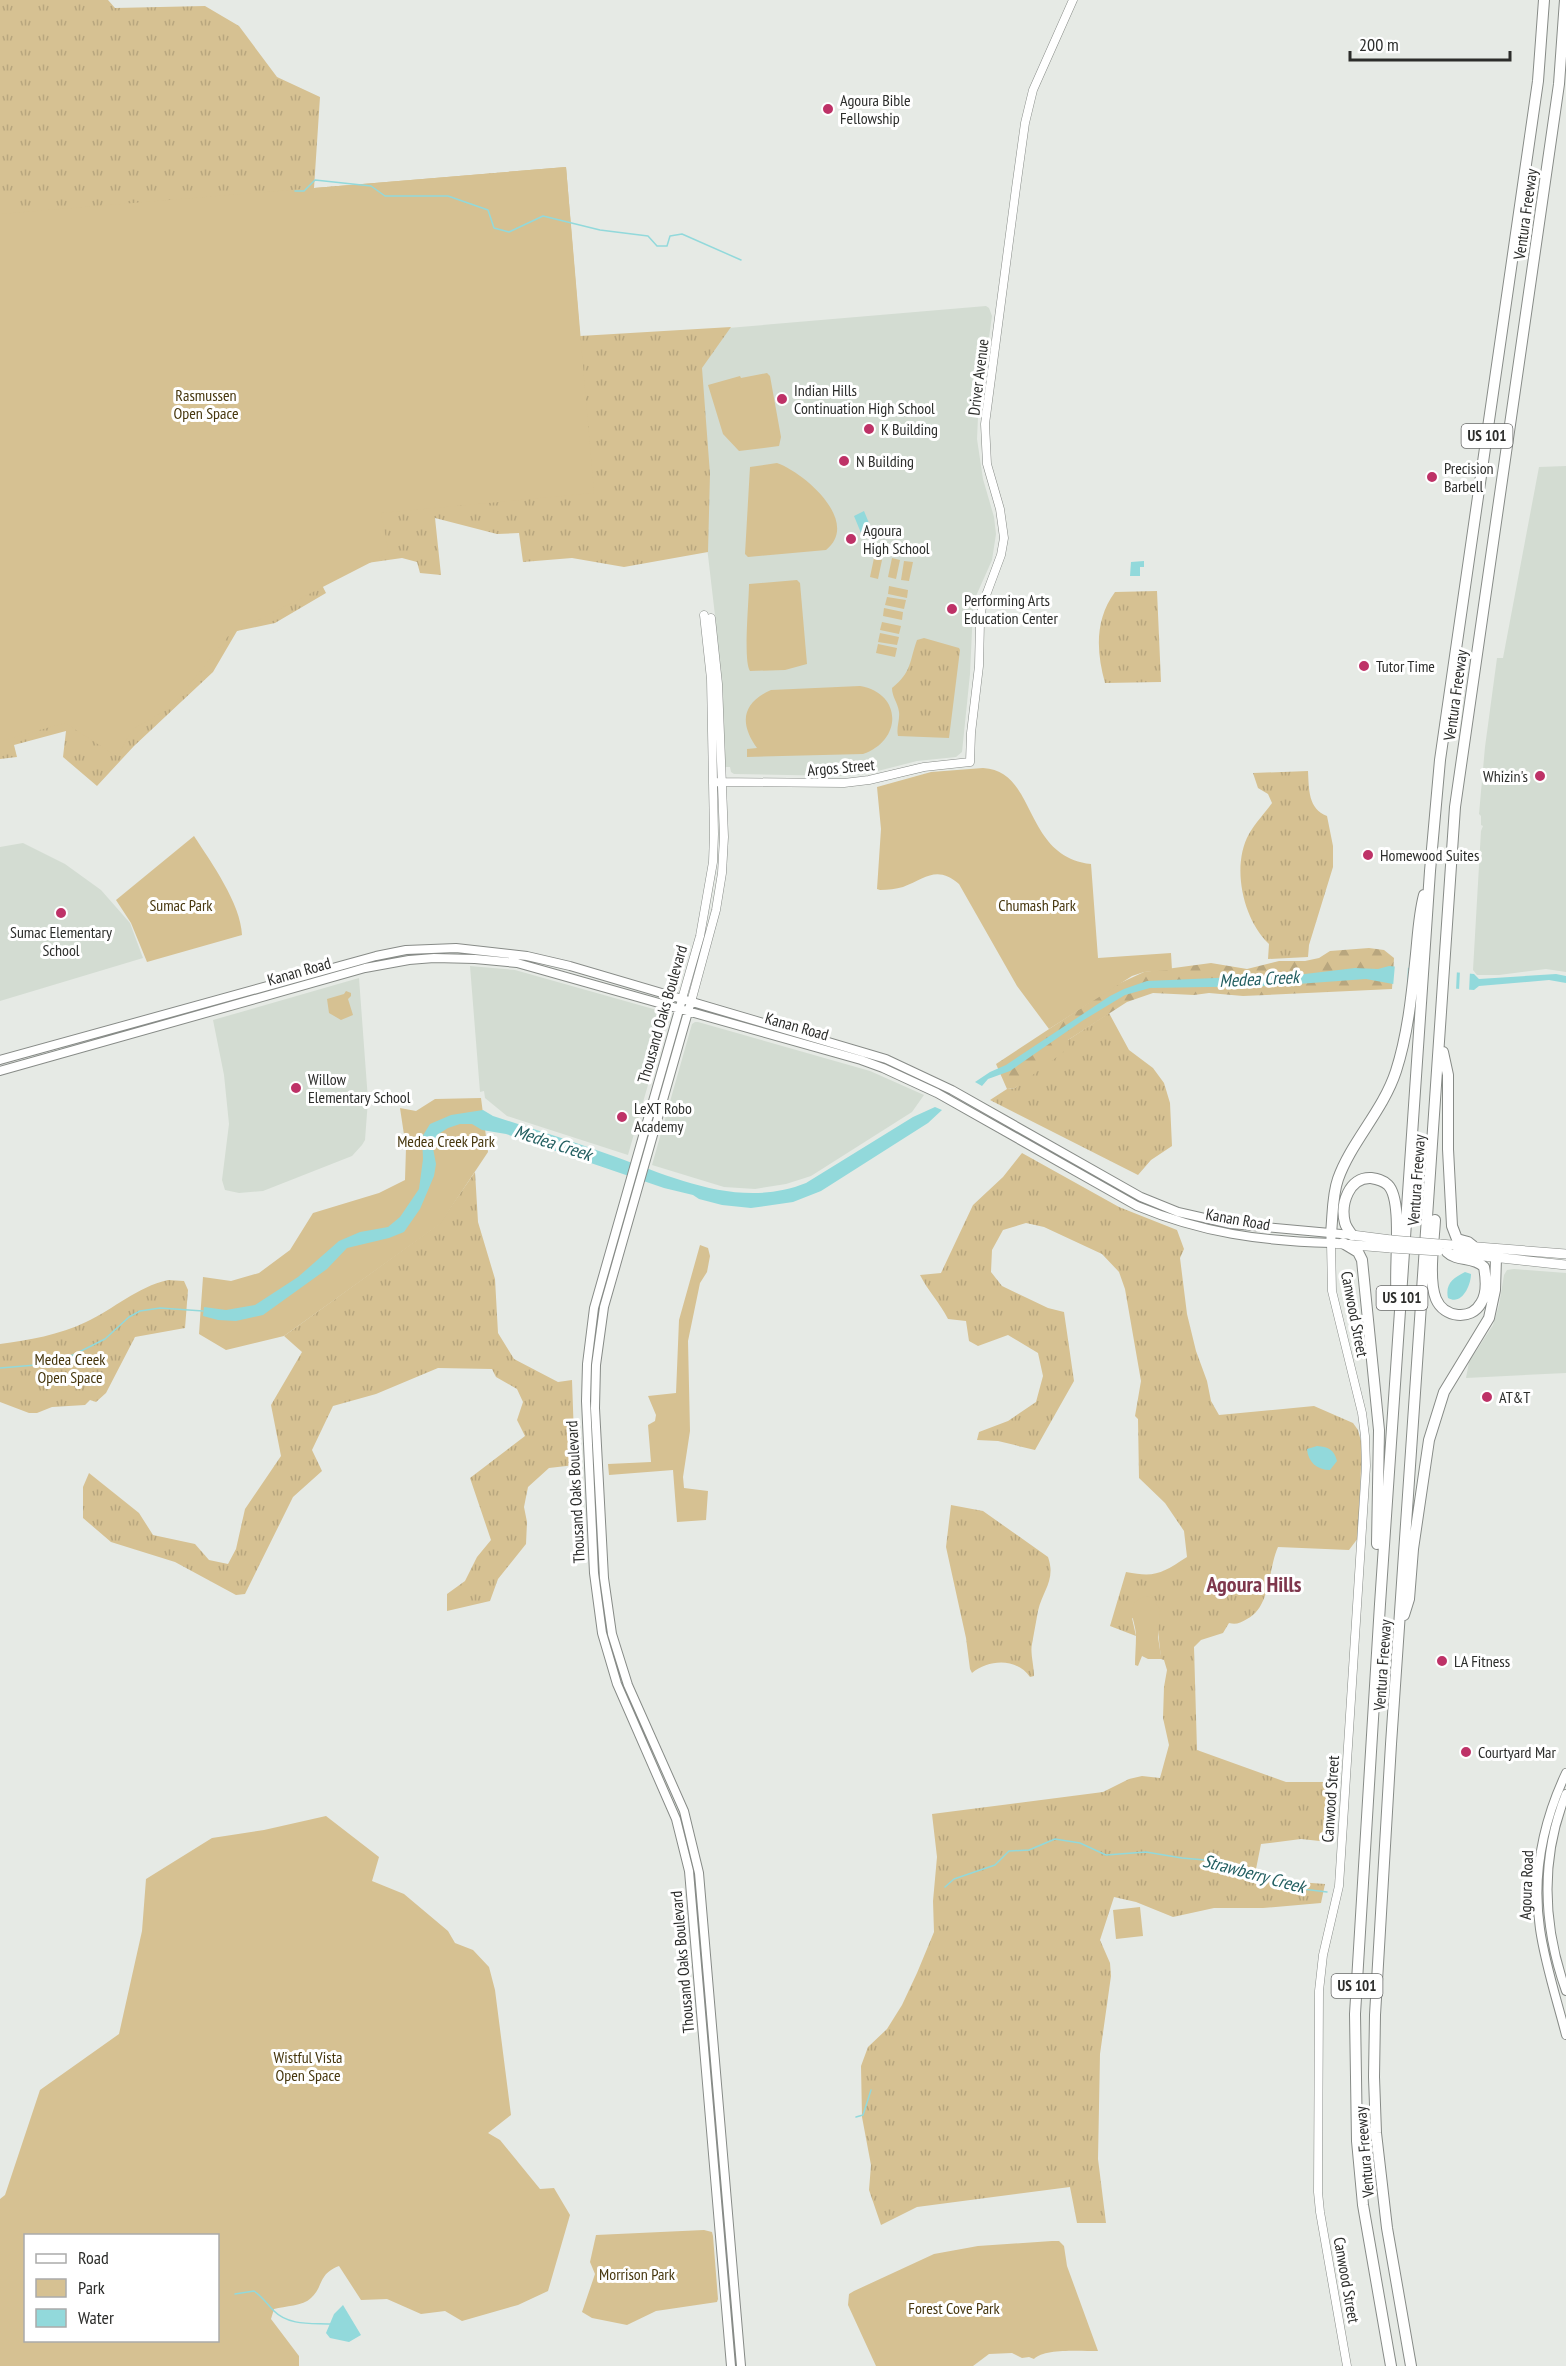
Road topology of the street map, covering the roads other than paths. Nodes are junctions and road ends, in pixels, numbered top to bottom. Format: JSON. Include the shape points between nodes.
{"nodes":[{"id":1,"x":1073,"y":0,"type":"edge"},
{"id":2,"x":1544,"y":0,"type":"edge"},
{"id":3,"x":1565,"y":0,"type":"edge"},
{"id":4,"x":1565,"y":17,"type":"edge"},
{"id":5,"x":970,"y":762,"type":"joint"},
{"id":6,"x":713,"y":782,"type":"junction"},
{"id":7,"x":722,"y":782,"type":"junction"},
{"id":8,"x":1420,"y":957,"type":"junction"},
{"id":9,"x":685,"y":1005,"type":"junction"},
{"id":10,"x":1440,"y":1038,"type":"junction"},
{"id":11,"x":0,"y":1060,"type":"edge"},
{"id":12,"x":0,"y":1071,"type":"edge"},
{"id":13,"x":1436,"y":1102,"type":"junction"},
{"id":14,"x":635,"y":1178,"type":"junction"},
{"id":15,"x":1352,"y":1235,"type":"junction"},
{"id":16,"x":1331,"y":1238,"type":"junction"},
{"id":17,"x":1343,"y":1243,"type":"junction"},
{"id":18,"x":1391,"y":1244,"type":"junction"},
{"id":19,"x":1473,"y":1246,"type":"junction"},
{"id":20,"x":1441,"y":1249,"type":"junction"},
{"id":21,"x":1496,"y":1253,"type":"junction"},
{"id":22,"x":1566,"y":1254,"type":"edge"},
{"id":23,"x":1566,"y":1265,"type":"edge"},
{"id":24,"x":1400,"y":1318,"type":"junction"},
{"id":25,"x":1380,"y":1604,"type":"junction"},
{"id":26,"x":1399,"y":1632,"type":"junction"},
{"id":27,"x":1566,"y":1773,"type":"edge"},
{"id":28,"x":1566,"y":1794,"type":"edge"},
{"id":29,"x":1562,"y":1979,"type":"junction"},
{"id":30,"x":1552,"y":1981,"type":"junction"},
{"id":31,"x":1566,"y":1991,"type":"edge"},
{"id":32,"x":1566,"y":2035,"type":"edge"},
{"id":33,"x":731,"y":2366,"type":"edge"},
{"id":34,"x":741,"y":2366,"type":"edge"},
{"id":35,"x":1347,"y":2366,"type":"edge"},
{"id":36,"x":1391,"y":2366,"type":"edge"},
{"id":37,"x":1411,"y":2366,"type":"edge"}],
"edges":[{"from":1,"to":5,"type":"street","name":"Driver Avenue","via":[[1033,90],[1016,188],[985,424],[987,464],[1004,538],[982,606]]},
{"from":2,"to":8,"type":"highway","name":"Ventura Freeway","number":"US 101","via":[[1538,81],[1440,760]]},
{"from":3,"to":4,"type":"highway","name":"Ventura Freeway","number":"US 101"},
{"from":4,"to":10,"type":"highway","name":"Ventura Freeway","number":"US 101","via":[[1559,84],[1462,748]]},
{"from":5,"to":7,"type":"street","name":"Argos Street","via":[[844,783]]},
{"from":6,"to":7,"type":"street","name":"Argos Street"},
{"from":6,"to":7,"type":"street","name":"Thousand Oaks Boulevard","via":[[708,617],[718,684]]},
{"from":6,"to":9,"type":"street","name":"Thousand Oaks Boulevard","via":[[713,862]]},
{"from":7,"to":9,"type":"street","name":"Thousand Oaks Boulevard","via":[[722,873],[710,935]]},
{"from":8,"to":16,"type":"highway","via":[[1397,1070],[1378,1112],[1338,1179]]},
{"from":8,"to":24,"type":"highway","name":"Ventura Freeway","number":"US 101","via":[[1423,992]]},
{"from":9,"to":11,"type":"main road","name":"Kanan Road","via":[[527,956],[456,948],[406,950]]},
{"from":9,"to":12,"type":"main road","name":"Kanan Road","via":[[517,963],[455,958],[409,960],[365,968]]},
{"from":9,"to":14,"type":"main road","name":"Thousand Oaks Boulevard"},
{"from":9,"to":16,"type":"main road","name":"Kanan Road","via":[[861,1051],[918,1072],[1141,1197],[1178,1212]]},
{"from":9,"to":16,"type":"main road","name":"Kanan Road","via":[[883,1068],[937,1093],[1165,1218],[1206,1230],[1269,1240]]},
{"from":10,"to":13,"type":"highway","name":"Ventura Freeway","number":"US 101"},
{"from":10,"to":19,"type":"highway","via":[[1448,1075],[1453,1230],[1457,1239]]},
{"from":13,"to":20,"type":"highway","via":[[1439,1143],[1433,1288],[1435,1299],[1444,1310],[1467,1315],[1484,1297],[1484,1267],[1476,1261],[1453,1258]]},
{"from":13,"to":26,"type":"highway","name":"Ventura Freeway","number":"US 101"},
{"from":14,"to":33,"type":"main road","name":"Thousand Oaks Boulevard","via":[[594,1308],[587,1364],[586,1419],[596,1598],[612,1668],[669,1798],[686,1856]]},
{"from":14,"to":34,"type":"main road","name":"Thousand Oaks Boulevard","via":[[604,1307],[596,1365],[606,1598],[622,1668],[684,1811],[699,1873]]},
{"from":15,"to":16,"type":"main road","name":"Kanan Road"},
{"from":15,"to":18,"type":"main road","name":"Kanan Road"},
{"from":15,"to":24,"type":"highway","via":[[1345,1224],[1348,1191],[1366,1178],[1387,1183],[1396,1199],[1395,1282]]},
{"from":16,"to":17,"type":"main road","name":"Kanan Road"},
{"from":16,"to":35,"type":"street","name":"Canwood Street","via":[[1335,1305],[1362,1413],[1366,1450],[1339,1886],[1319,1991],[1318,2192]]},
{"from":17,"to":18,"type":"main road","name":"Kanan Road"},
{"from":17,"to":25,"type":"highway","via":[[1362,1256],[1378,1408],[1376,1567]]},
{"from":18,"to":20,"type":"main road","name":"Kanan Road","bridge":true},
{"from":19,"to":20,"type":"main road","name":"Kanan Road"},
{"from":19,"to":21,"type":"main road","name":"Kanan Road"},
{"from":20,"to":21,"type":"main road","name":"Kanan Road"},
{"from":21,"to":22,"type":"main road","name":"Kanan Road"},
{"from":21,"to":23,"type":"main road","name":"Kanan Road"},
{"from":21,"to":26,"type":"highway","via":[[1489,1318],[1444,1392],[1434,1421],[1409,1599]]},
{"from":24,"to":25,"type":"highway","name":"Ventura Freeway","number":"US 101"},
{"from":25,"to":36,"type":"highway","name":"Ventura Freeway","number":"US 101","via":[[1358,1957],[1355,2082],[1364,2205]]},
{"from":26,"to":37,"type":"highway","name":"Ventura Freeway","number":"US 101","via":[[1375,2004],[1374,2077],[1384,2207]]},
{"from":27,"to":30,"type":"main road","name":"Agoura Road","via":[[1547,1821],[1538,1868],[1539,1929]]},
{"from":28,"to":29,"type":"main road","name":"Agoura Road","via":[[1552,1838],[1546,1888],[1549,1928]]},
{"from":29,"to":30,"type":"main road"},
{"from":29,"to":31,"type":"main road","name":"Agoura Road"},
{"from":30,"to":32,"type":"main road","name":"Agoura Road"}]}
